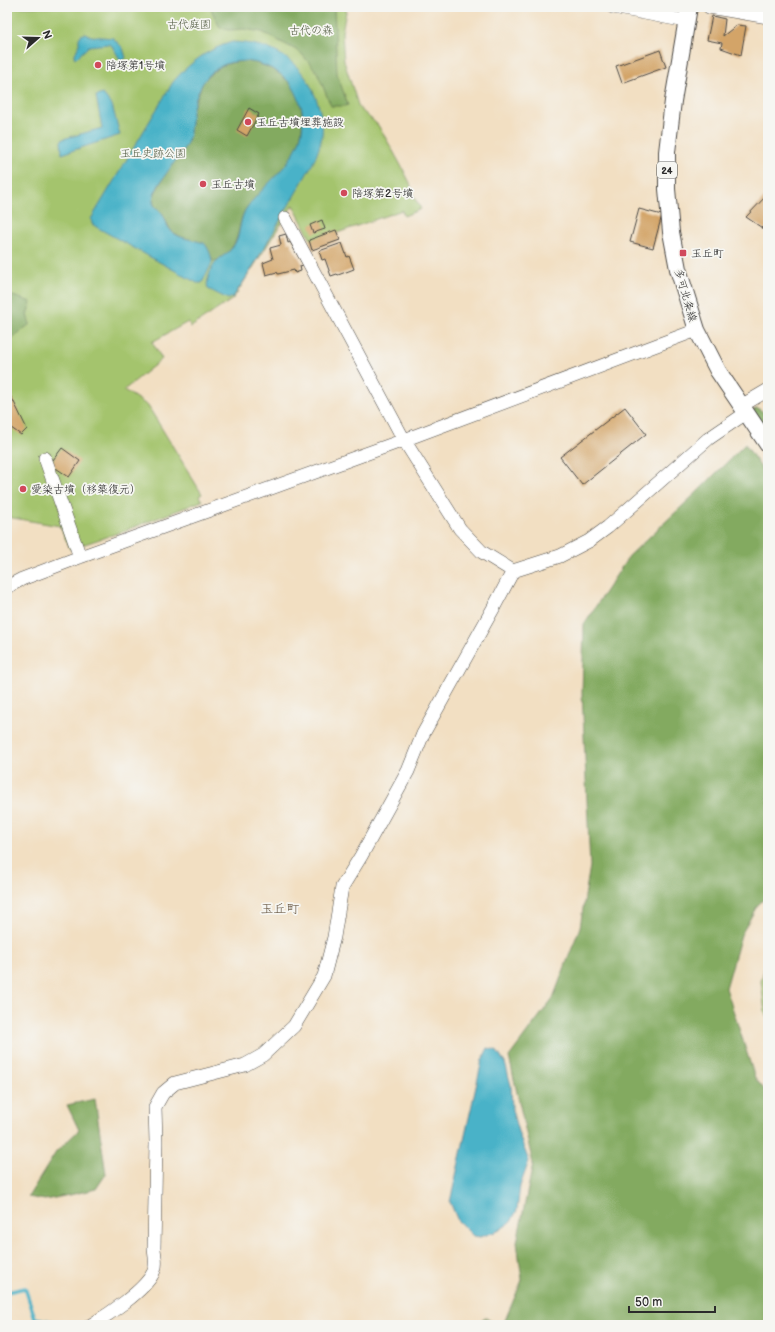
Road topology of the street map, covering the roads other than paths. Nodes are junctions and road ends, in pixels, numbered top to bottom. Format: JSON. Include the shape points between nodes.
{"nodes":[{"id":1,"x":613,"y":7,"type":"edge"},
{"id":2,"x":709,"y":7,"type":"edge"},
{"id":3,"x":687,"y":14,"type":"edge"},
{"id":4,"x":768,"y":18,"type":"edge"},
{"id":5,"x":285,"y":218,"type":"dead end"},
{"id":6,"x":697,"y":330,"type":"junction"},
{"id":7,"x":768,"y":390,"type":"edge"},
{"id":8,"x":743,"y":409,"type":"junction"},
{"id":9,"x":404,"y":440,"type":"junction"},
{"id":10,"x":768,"y":445,"type":"edge"},
{"id":11,"x":45,"y":458,"type":"dead end"},
{"id":12,"x":80,"y":557,"type":"junction"},
{"id":13,"x":513,"y":571,"type":"junction"},
{"id":14,"x":7,"y":587,"type":"edge"},
{"id":15,"x":91,"y":1325,"type":"edge"}],
"edges":[{"from":1,"to":3,"type":"street"},
{"from":2,"to":4,"type":"street"},
{"from":3,"to":6,"type":"main road","name":"多可北条線","number":"24","via":[[673,101],[667,189],[678,269]]},
{"from":5,"to":9,"type":"street"},
{"from":6,"to":8,"type":"main road","name":"多可北条線","number":"24","via":[[718,371]]},
{"from":6,"to":9,"type":"street"},
{"from":7,"to":8,"type":"street"},
{"from":8,"to":10,"type":"main road","name":"多可北条線","number":"24"},
{"from":8,"to":13,"type":"street","via":[[589,541],[560,556]]},
{"from":9,"to":12,"type":"street"},
{"from":9,"to":13,"type":"street","via":[[460,529],[482,552]]},
{"from":11,"to":12,"type":"street"},
{"from":12,"to":14,"type":"street"},
{"from":13,"to":15,"type":"street","via":[[424,734],[408,771],[342,887],[324,976],[294,1026],[263,1055],[245,1065],[175,1084],[162,1093],[155,1106],[154,1272],[138,1291]]}]}
